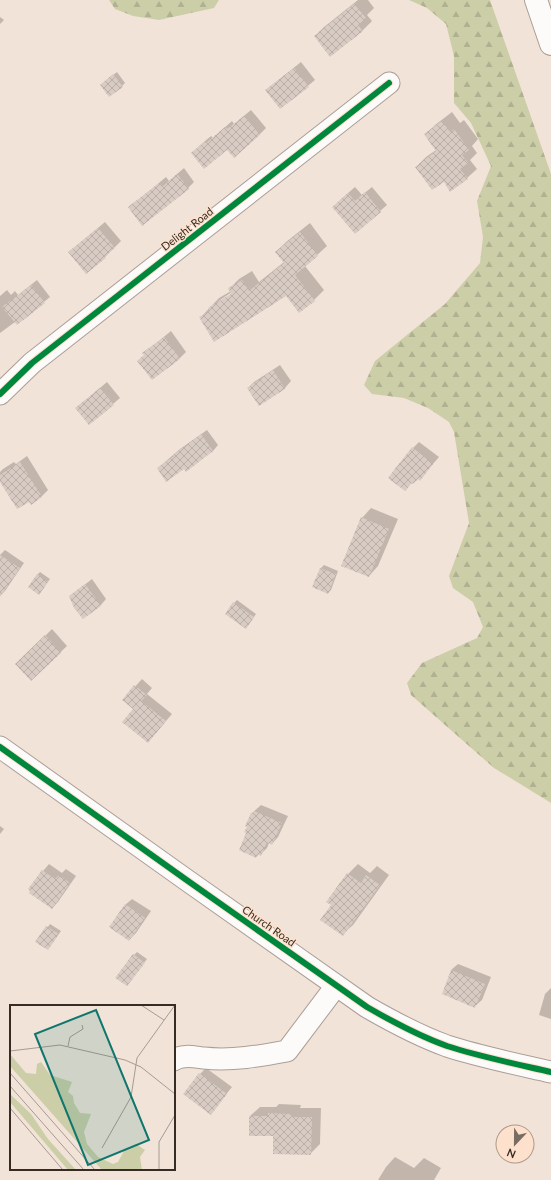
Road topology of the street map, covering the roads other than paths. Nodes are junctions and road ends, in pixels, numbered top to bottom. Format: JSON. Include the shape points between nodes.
{"nodes":[{"id":1,"x":536,"y":0,"type":"edge"},
{"id":2,"x":551,"y":44,"type":"edge"},
{"id":3,"x":389,"y":83,"type":"dead end"},
{"id":4,"x":0,"y":394,"type":"edge"},
{"id":5,"x":0,"y":747,"type":"edge"},
{"id":6,"x":336,"y":986,"type":"junction"},
{"id":7,"x":175,"y":1059,"type":"edge"},
{"id":8,"x":551,"y":1072,"type":"edge"}],
"edges":[{"from":1,"to":2,"type":"highway"},
{"from":3,"to":4,"type":"street","name":"Delight Road","via":[[32,363]]},
{"from":5,"to":6,"type":"street","name":"Church Road"},
{"from":6,"to":7,"type":"street","via":[[287,1051],[220,1060],[180,1056]]},
{"from":6,"to":8,"type":"street","name":"Church Road","via":[[367,1007],[422,1036],[447,1046]]}]}
